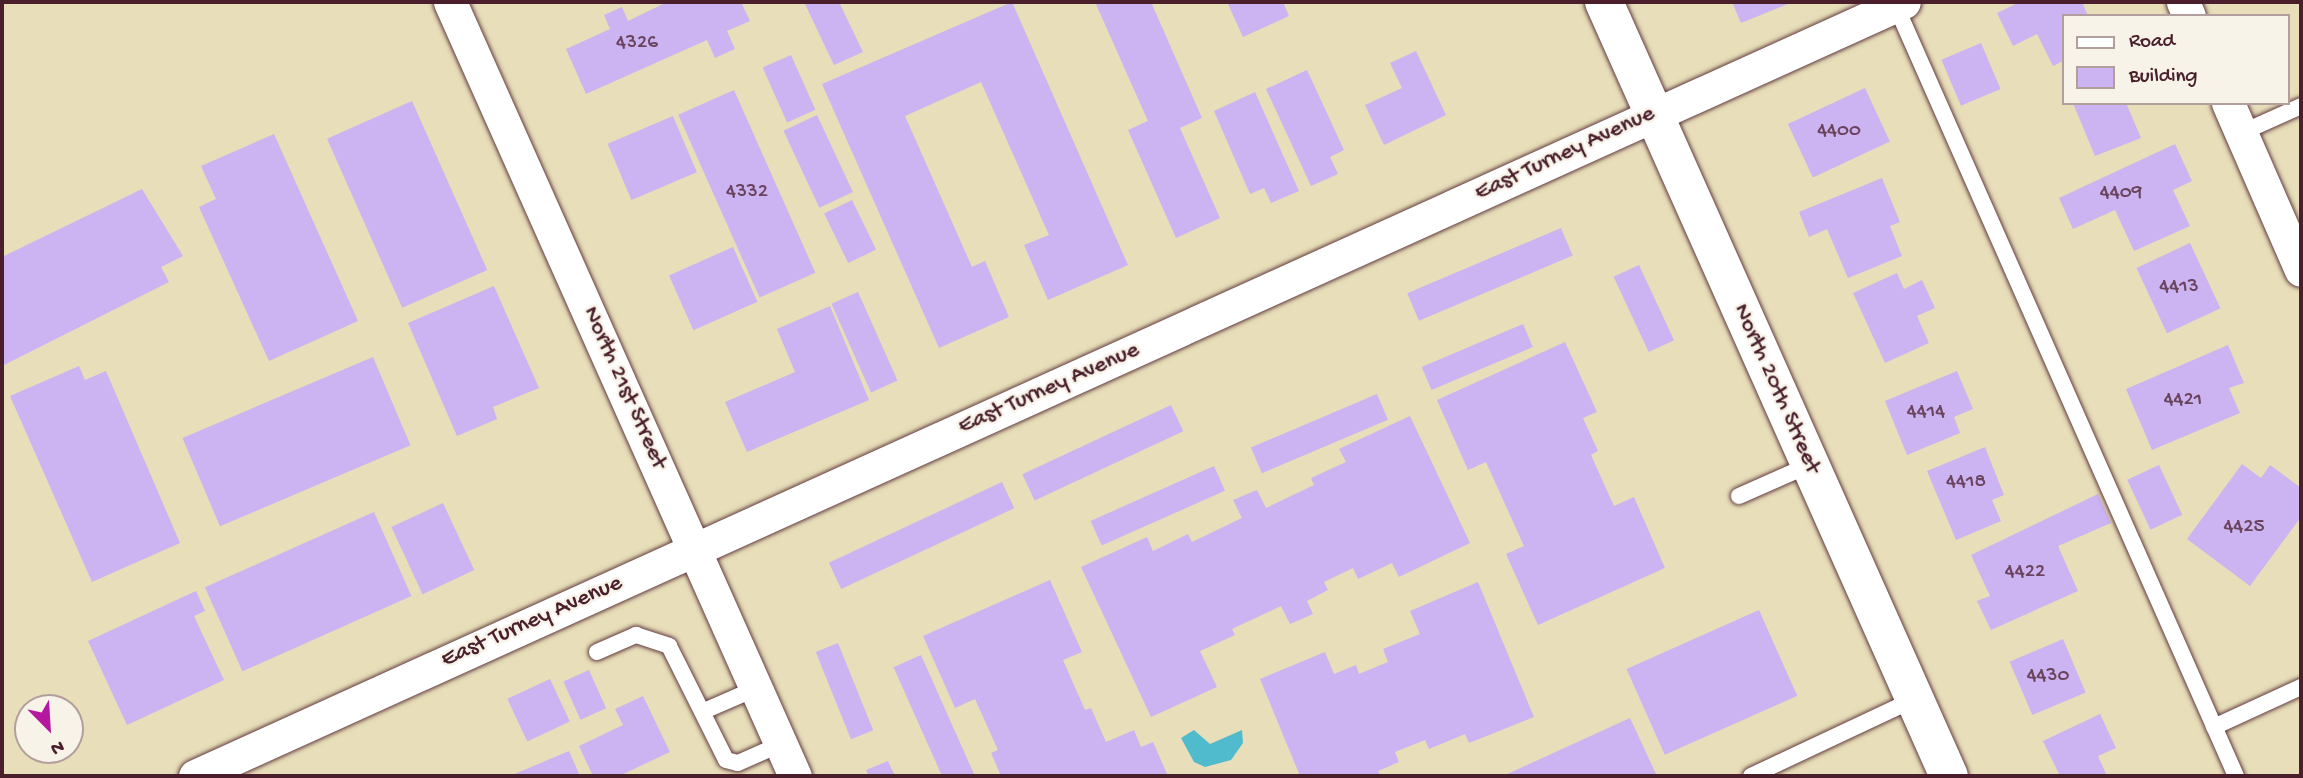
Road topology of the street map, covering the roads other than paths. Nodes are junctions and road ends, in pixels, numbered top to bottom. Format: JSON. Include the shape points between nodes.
{"nodes":[{"id":1,"x":450,"y":2,"type":"edge"},
{"id":2,"x":1604,"y":2,"type":"edge"},
{"id":3,"x":1898,"y":3,"type":"edge"},
{"id":4,"x":2301,"y":106,"type":"edge"},
{"id":5,"x":1653,"y":114,"type":"junction"},
{"id":6,"x":2234,"y":118,"type":"edge"},
{"id":7,"x":2301,"y":270,"type":"edge"},
{"id":8,"x":1809,"y":465,"type":"junction"},
{"id":9,"x":1739,"y":496,"type":"dead end"},
{"id":10,"x":695,"y":550,"type":"junction"},
{"id":11,"x":597,"y":652,"type":"dead end"},
{"id":12,"x":2301,"y":687,"type":"edge"},
{"id":13,"x":757,"y":688,"type":"junction"},
{"id":14,"x":1915,"y":699,"type":"junction"},
{"id":15,"x":704,"y":711,"type":"junction"},
{"id":16,"x":2214,"y":727,"type":"junction"},
{"id":17,"x":781,"y":744,"type":"junction"},
{"id":18,"x":195,"y":776,"type":"edge"},
{"id":19,"x":795,"y":776,"type":"edge"},
{"id":20,"x":1751,"y":776,"type":"edge"},
{"id":21,"x":1949,"y":776,"type":"edge"},
{"id":22,"x":2236,"y":776,"type":"edge"}],
"edges":[{"from":1,"to":10,"type":"street","name":"North 21st Street"},
{"from":2,"to":5,"type":"street","name":"North 20th Street"},
{"from":3,"to":5,"type":"street","name":"East Turney Avenue"},
{"from":3,"to":16,"type":"lane"},
{"from":4,"to":6,"type":"lane"},
{"from":5,"to":8,"type":"street","name":"North 20th Street"},
{"from":5,"to":10,"type":"street","name":"East Turney Avenue"},
{"from":6,"to":7,"type":"street"},
{"from":8,"to":9,"type":"lane"},
{"from":8,"to":14,"type":"street","name":"North 20th Street"},
{"from":10,"to":13,"type":"street","name":"North 21st Street"},
{"from":10,"to":18,"type":"street","name":"East Turney Avenue"},
{"from":11,"to":15,"type":"lane","via":[[636,635],[669,646]]},
{"from":12,"to":16,"type":"lane"},
{"from":13,"to":15,"type":"lane"},
{"from":13,"to":17,"type":"street","name":"North 21st Street"},
{"from":14,"to":20,"type":"lane"},
{"from":14,"to":21,"type":"street","name":"North 20th Street"},
{"from":15,"to":17,"type":"lane","via":[[726,760],[738,763]]},
{"from":16,"to":22,"type":"lane"},
{"from":17,"to":19,"type":"street","name":"North 21st Street"}]}
